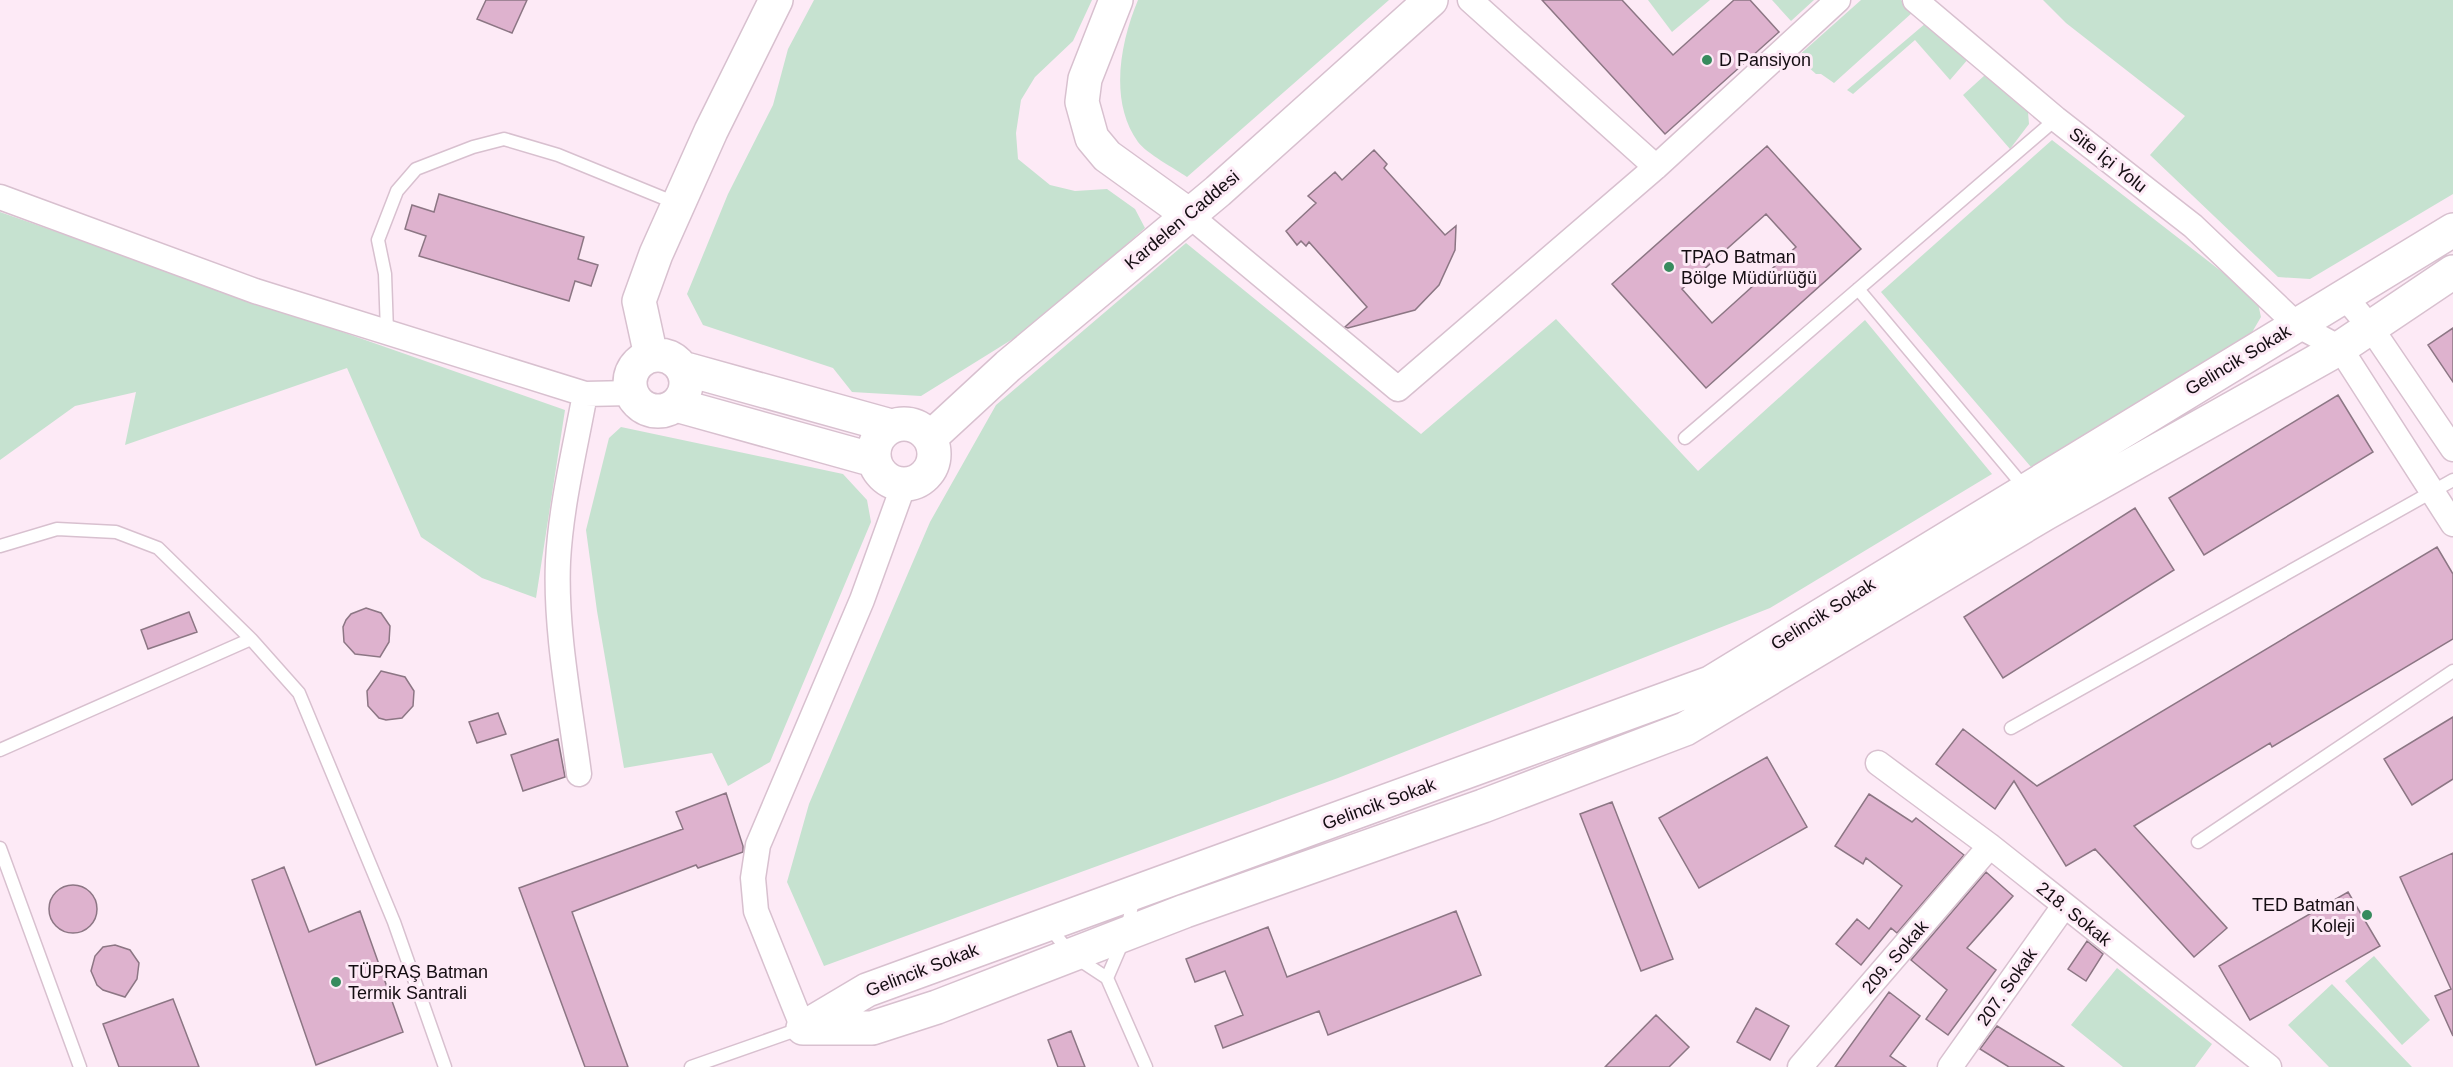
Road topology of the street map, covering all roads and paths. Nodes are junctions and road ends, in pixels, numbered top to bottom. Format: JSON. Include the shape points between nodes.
{"nodes":[{"id":1,"x":776,"y":0,"type":"edge"},
{"id":2,"x":1116,"y":0,"type":"edge"},
{"id":3,"x":1431,"y":0,"type":"edge"},
{"id":4,"x":1470,"y":0,"type":"edge"},
{"id":5,"x":1838,"y":0,"type":"edge"},
{"id":6,"x":1915,"y":0,"type":"edge"},
{"id":7,"x":2056,"y":119,"type":"junction"},
{"id":8,"x":1656,"y":167,"type":"junction"},
{"id":9,"x":0,"y":197,"type":"edge"},
{"id":10,"x":679,"y":205,"type":"junction"},
{"id":11,"x":1189,"y":214,"type":"junction"},
{"id":12,"x":2453,"y":230,"type":"edge"},
{"id":13,"x":2453,"y":272,"type":"edge"},
{"id":14,"x":1858,"y":289,"type":"junction"},
{"id":15,"x":2344,"y":296,"type":"junction"},
{"id":16,"x":2297,"y":325,"type":"junction"},
{"id":17,"x":2371,"y":328,"type":"junction"},
{"id":18,"x":387,"y":332,"type":"junction"},
{"id":19,"x":2340,"y":348,"type":"junction"},
{"id":20,"x":651,"y":356,"type":"junction"},
{"id":21,"x":682,"y":368,"type":"junction"},
{"id":22,"x":631,"y":393,"type":"junction"},
{"id":23,"x":585,"y":394,"type":"junction"},
{"id":24,"x":676,"y":405,"type":"junction"},
{"id":25,"x":891,"y":426,"type":"junction"},
{"id":26,"x":930,"y":438,"type":"junction"},
{"id":27,"x":1685,"y":438,"type":"dead end"},
{"id":28,"x":2453,"y":449,"type":"edge"},
{"id":29,"x":874,"y":460,"type":"junction"},
{"id":30,"x":904,"y":484,"type":"junction"},
{"id":31,"x":2443,"y":486,"type":"edge"},
{"id":32,"x":2026,"y":489,"type":"junction"},
{"id":33,"x":2453,"y":524,"type":"edge"},
{"id":34,"x":0,"y":546,"type":"edge"},
{"id":35,"x":251,"y":639,"type":"junction"},
{"id":36,"x":2453,"y":671,"type":"edge"},
{"id":37,"x":1658,"y":702,"type":"junction"},
{"id":38,"x":2011,"y":728,"type":"dead end"},
{"id":39,"x":1685,"y":729,"type":"junction"},
{"id":40,"x":0,"y":750,"type":"edge"},
{"id":41,"x":1878,"y":763,"type":"dead end"},
{"id":42,"x":579,"y":774,"type":"dead end"},
{"id":43,"x":2198,"y":842,"type":"dead end"},
{"id":44,"x":1990,"y":846,"type":"junction"},
{"id":45,"x":0,"y":848,"type":"edge"},
{"id":46,"x":1135,"y":891,"type":"junction"},
{"id":47,"x":2064,"y":906,"type":"junction"},
{"id":48,"x":1046,"y":923,"type":"junction"},
{"id":49,"x":1126,"y":934,"type":"junction"},
{"id":50,"x":1072,"y":955,"type":"junction"},
{"id":51,"x":1107,"y":978,"type":"junction"},
{"id":52,"x":803,"y":1028,"type":"junction"},
{"id":53,"x":80,"y":1067,"type":"edge"},
{"id":54,"x":445,"y":1067,"type":"edge"},
{"id":55,"x":691,"y":1067,"type":"edge"},
{"id":56,"x":1146,"y":1067,"type":"edge"},
{"id":57,"x":1800,"y":1067,"type":"edge"},
{"id":58,"x":1950,"y":1067,"type":"edge"},
{"id":59,"x":2269,"y":1067,"type":"edge"}],
"edges":[{"from":1,"to":10,"type":"street"},
{"from":2,"to":11,"type":"street","via":[[1085,79],[1082,102],[1092,138],[1107,156]]},
{"from":3,"to":11,"type":"street","name":"Kardelen Caddesi"},
{"from":4,"to":8,"type":"street"},
{"from":5,"to":8,"type":"street"},
{"from":6,"to":7,"type":"street","name":"Site İçi Yolu"},
{"from":7,"to":14,"type":"lane"},
{"from":7,"to":16,"type":"street","name":"Site İçi Yolu","via":[[2193,226]]},
{"from":8,"to":11,"type":"street","via":[[1398,389]]},
{"from":9,"to":18,"type":"street","via":[[255,291]]},
{"from":10,"to":18,"type":"lane","via":[[558,155],[504,139],[416,169],[397,191],[378,240],[385,274]]},
{"from":10,"to":20,"type":"street","via":[[639,300]]},
{"from":11,"to":26,"type":"street","name":"Kardelen Caddesi","via":[[1008,366]]},
{"from":12,"to":15,"type":"street","name":"Gelincik Sokak"},
{"from":13,"to":17,"type":"street","name":"Gelincik Sokak"},
{"from":14,"to":27,"type":"lane"},
{"from":14,"to":32,"type":"lane"},
{"from":15,"to":16,"type":"street","name":"Gelincik Sokak"},
{"from":15,"to":17,"type":"street"},
{"from":16,"to":19,"type":"street","name":"Site İçi Yolu"},
{"from":16,"to":32,"type":"street","name":"Gelincik Sokak"},
{"from":17,"to":19,"type":"street","name":"Gelincik Sokak"},
{"from":17,"to":28,"type":"street"},
{"from":18,"to":23,"type":"street"},
{"from":19,"to":31,"type":"street"},
{"from":19,"to":39,"type":"street","name":"Gelincik Sokak","via":[[2037,518]]},
{"from":20,"to":21,"type":"street","via":[[668,357]]},
{"from":20,"to":22,"type":"street","via":[[635,366],[629,384]]},
{"from":21,"to":24,"type":"street","via":[[686,384]]},
{"from":21,"to":25,"type":"street"},
{"from":22,"to":23,"type":"street"},
{"from":22,"to":24,"type":"street","via":[[650,410]]},
{"from":23,"to":42,"type":"street","via":[[558,561],[563,647]]},
{"from":24,"to":29,"type":"street"},
{"from":25,"to":26,"type":"street","via":[[909,424],[925,431]]},
{"from":25,"to":29,"type":"street","via":[[876,440]]},
{"from":26,"to":30,"type":"street","via":[[934,456],[928,473]]},
{"from":29,"to":30,"type":"street","via":[[885,478]]},
{"from":30,"to":52,"type":"street","via":[[862,600],[758,845],[753,878],[756,911]]},
{"from":31,"to":33,"type":"street"},
{"from":31,"to":38,"type":"lane"},
{"from":32,"to":37,"type":"street","name":"Gelincik Sokak","via":[[1710,684]]},
{"from":34,"to":35,"type":"lane","via":[[57,529],[116,532],[158,548]]},
{"from":35,"to":40,"type":"lane"},
{"from":35,"to":54,"type":"lane","via":[[299,693],[394,922]]},
{"from":36,"to":43,"type":"lane"},
{"from":37,"to":39,"type":"street"},
{"from":37,"to":46,"type":"street","name":"Gelincik Sokak"},
{"from":39,"to":49,"type":"street","name":"Gelincik Sokak"},
{"from":41,"to":44,"type":"street","name":"218. Sokak"},
{"from":44,"to":47,"type":"street","name":"218. Sokak"},
{"from":44,"to":57,"type":"street","name":"209. Sokak"},
{"from":45,"to":53,"type":"lane"},
{"from":46,"to":48,"type":"street","name":"Gelincik Sokak"},
{"from":46,"to":49,"type":"lane"},
{"from":47,"to":58,"type":"street","name":"207. Sokak"},
{"from":47,"to":59,"type":"street","name":"218. Sokak"},
{"from":48,"to":50,"type":"lane"},
{"from":48,"to":52,"type":"street","name":"Gelincik Sokak","via":[[867,990]]},
{"from":49,"to":50,"type":"street","name":"Gelincik Sokak"},
{"from":49,"to":51,"type":"lane"},
{"from":50,"to":51,"type":"lane"},
{"from":50,"to":52,"type":"street","name":"Gelincik Sokak","via":[[872,1028]]},
{"from":51,"to":56,"type":"lane"},
{"from":52,"to":55,"type":"lane"}]}
